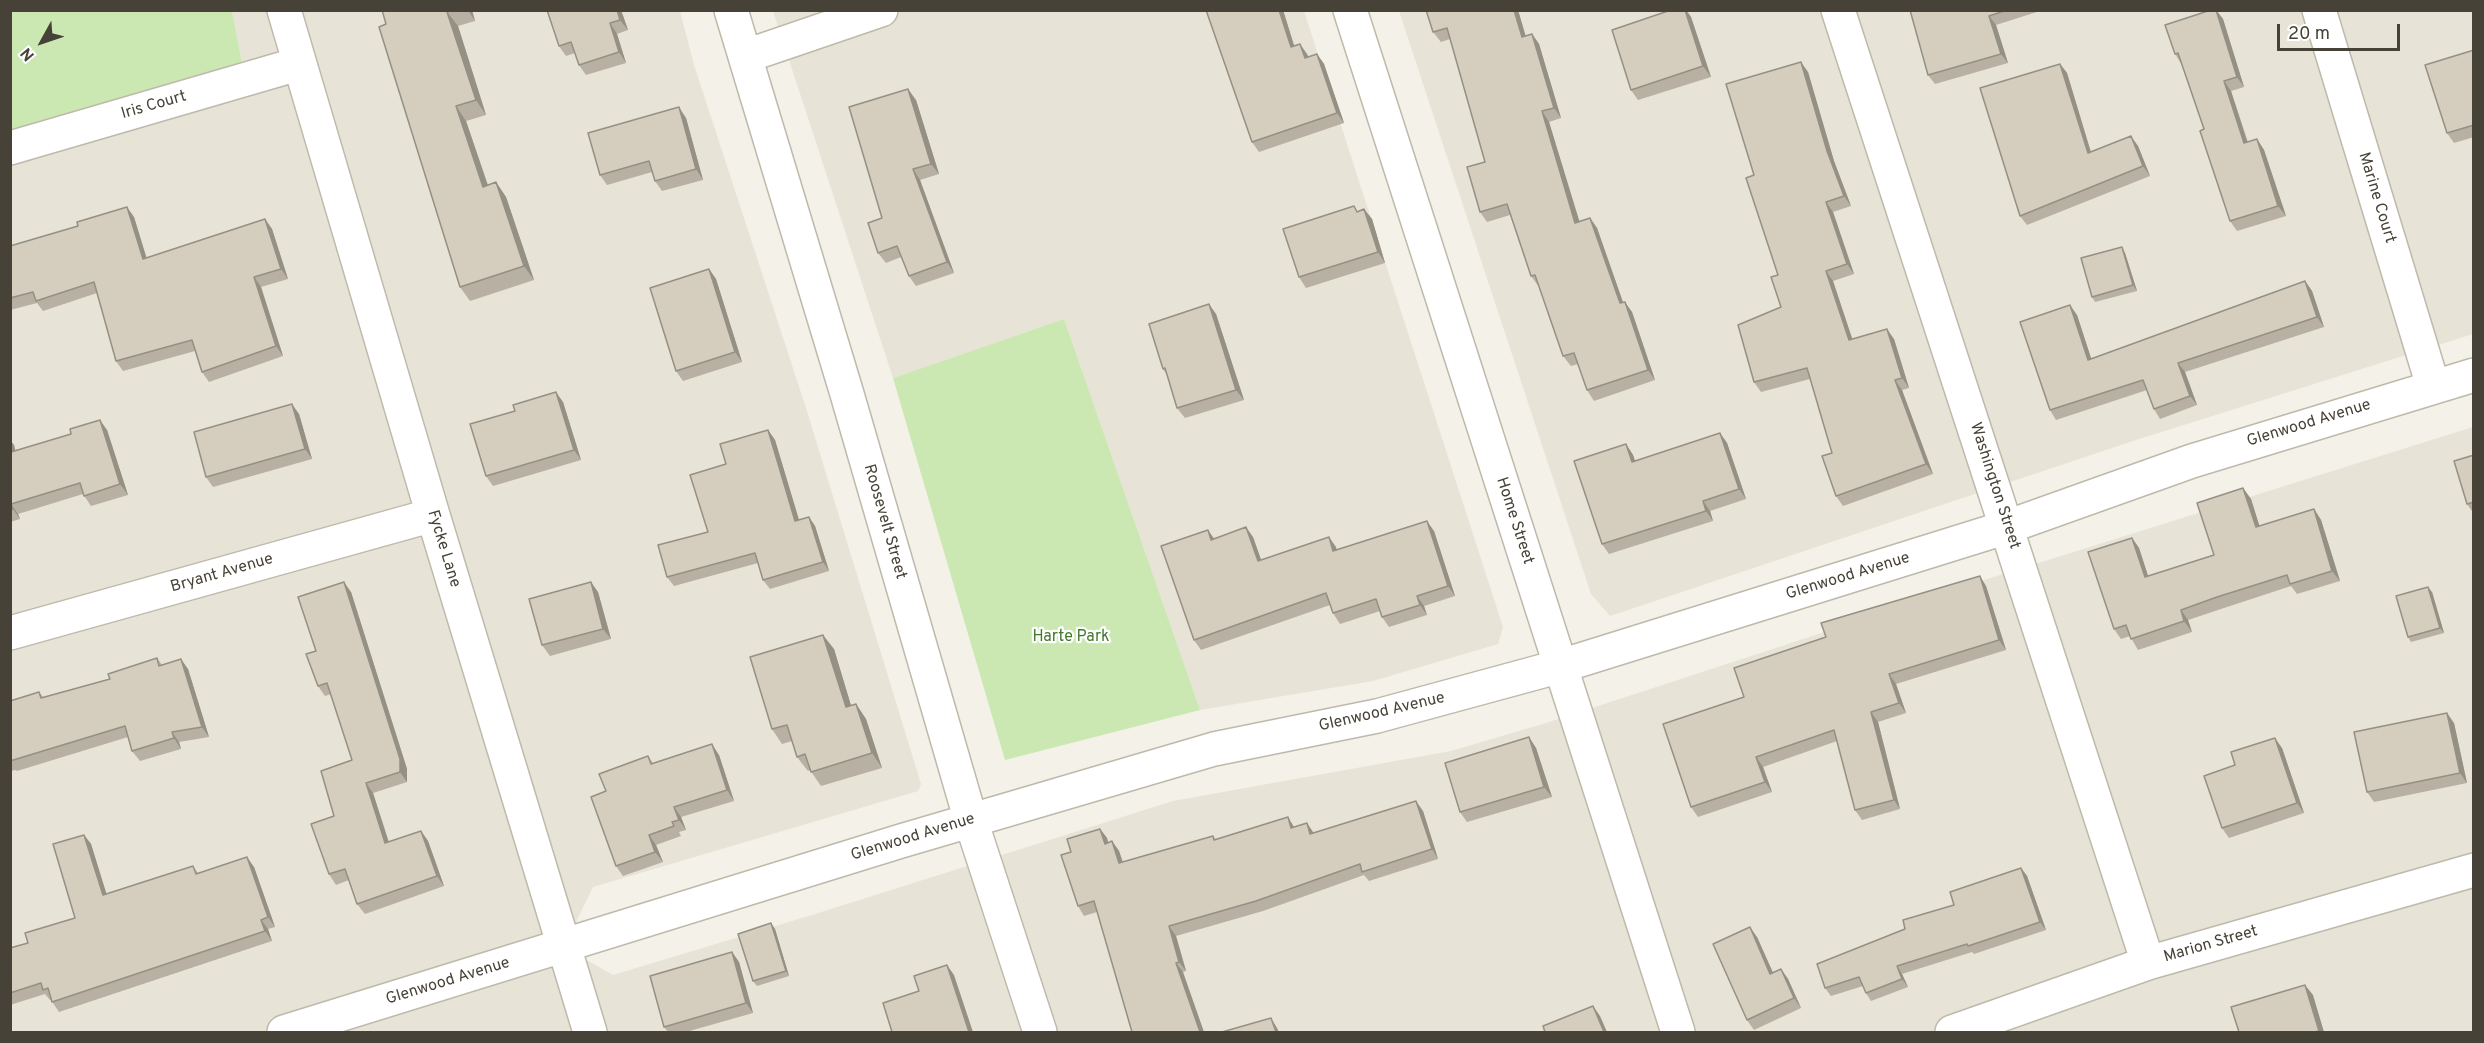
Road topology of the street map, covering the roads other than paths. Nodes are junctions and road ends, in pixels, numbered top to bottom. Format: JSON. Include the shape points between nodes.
{"nodes":[{"id":1,"x":284,"y":10,"type":"edge"},
{"id":2,"x":731,"y":10,"type":"edge"},
{"id":3,"x":881,"y":10,"type":"edge"},
{"id":4,"x":1350,"y":10,"type":"edge"},
{"id":5,"x":1838,"y":10,"type":"edge"},
{"id":6,"x":2319,"y":10,"type":"edge"},
{"id":7,"x":746,"y":56,"type":"junction"},
{"id":8,"x":298,"y":64,"type":"junction"},
{"id":9,"x":10,"y":148,"type":"edge"},
{"id":10,"x":2474,"y":375,"type":"edge"},
{"id":11,"x":2433,"y":386,"type":"junction"},
{"id":12,"x":433,"y":515,"type":"junction"},
{"id":13,"x":2007,"y":527,"type":"junction"},
{"id":14,"x":10,"y":633,"type":"edge"},
{"id":15,"x":1562,"y":666,"type":"junction"},
{"id":16,"x":971,"y":821,"type":"junction"},
{"id":17,"x":2474,"y":870,"type":"edge"},
{"id":18,"x":564,"y":947,"type":"junction"},
{"id":19,"x":2148,"y":963,"type":"junction"},
{"id":20,"x":284,"y":1032,"type":"edge"},
{"id":21,"x":590,"y":1032,"type":"edge"},
{"id":22,"x":1040,"y":1032,"type":"edge"},
{"id":23,"x":1678,"y":1032,"type":"edge"},
{"id":24,"x":1952,"y":1032,"type":"edge"}],
"edges":[{"from":1,"to":8,"type":"street","name":"Fycke Lane"},
{"from":2,"to":7,"type":"street","name":"Roosevelt Street"},
{"from":3,"to":7,"type":"street"},
{"from":4,"to":15,"type":"street","name":"Home Street"},
{"from":5,"to":13,"type":"street","name":"Washington Street"},
{"from":6,"to":11,"type":"street","name":"Marine Court"},
{"from":7,"to":16,"type":"street","name":"Roosevelt Street"},
{"from":8,"to":9,"type":"street","name":"Iris Court"},
{"from":8,"to":12,"type":"street","name":"Fycke Lane"},
{"from":10,"to":11,"type":"street","name":"Glenwood Avenue"},
{"from":11,"to":13,"type":"street","name":"Glenwood Avenue","via":[[2192,460]]},
{"from":12,"to":14,"type":"street","name":"Bryant Avenue"},
{"from":12,"to":18,"type":"street","name":"Fycke Lane"},
{"from":13,"to":15,"type":"street","name":"Glenwood Avenue"},
{"from":13,"to":19,"type":"street","name":"Washington Street"},
{"from":15,"to":16,"type":"street","name":"Glenwood Avenue","via":[[1377,716],[1214,749]]},
{"from":15,"to":23,"type":"street","name":"Home Street"},
{"from":16,"to":18,"type":"street","name":"Glenwood Avenue"},
{"from":16,"to":22,"type":"street","name":"Roosevelt Street"},
{"from":17,"to":19,"type":"street","name":"Marion Street"},
{"from":18,"to":20,"type":"street","name":"Glenwood Avenue"},
{"from":18,"to":21,"type":"street","name":"Fycke Lane"},
{"from":19,"to":24,"type":"street","name":"Marion Street"}]}
